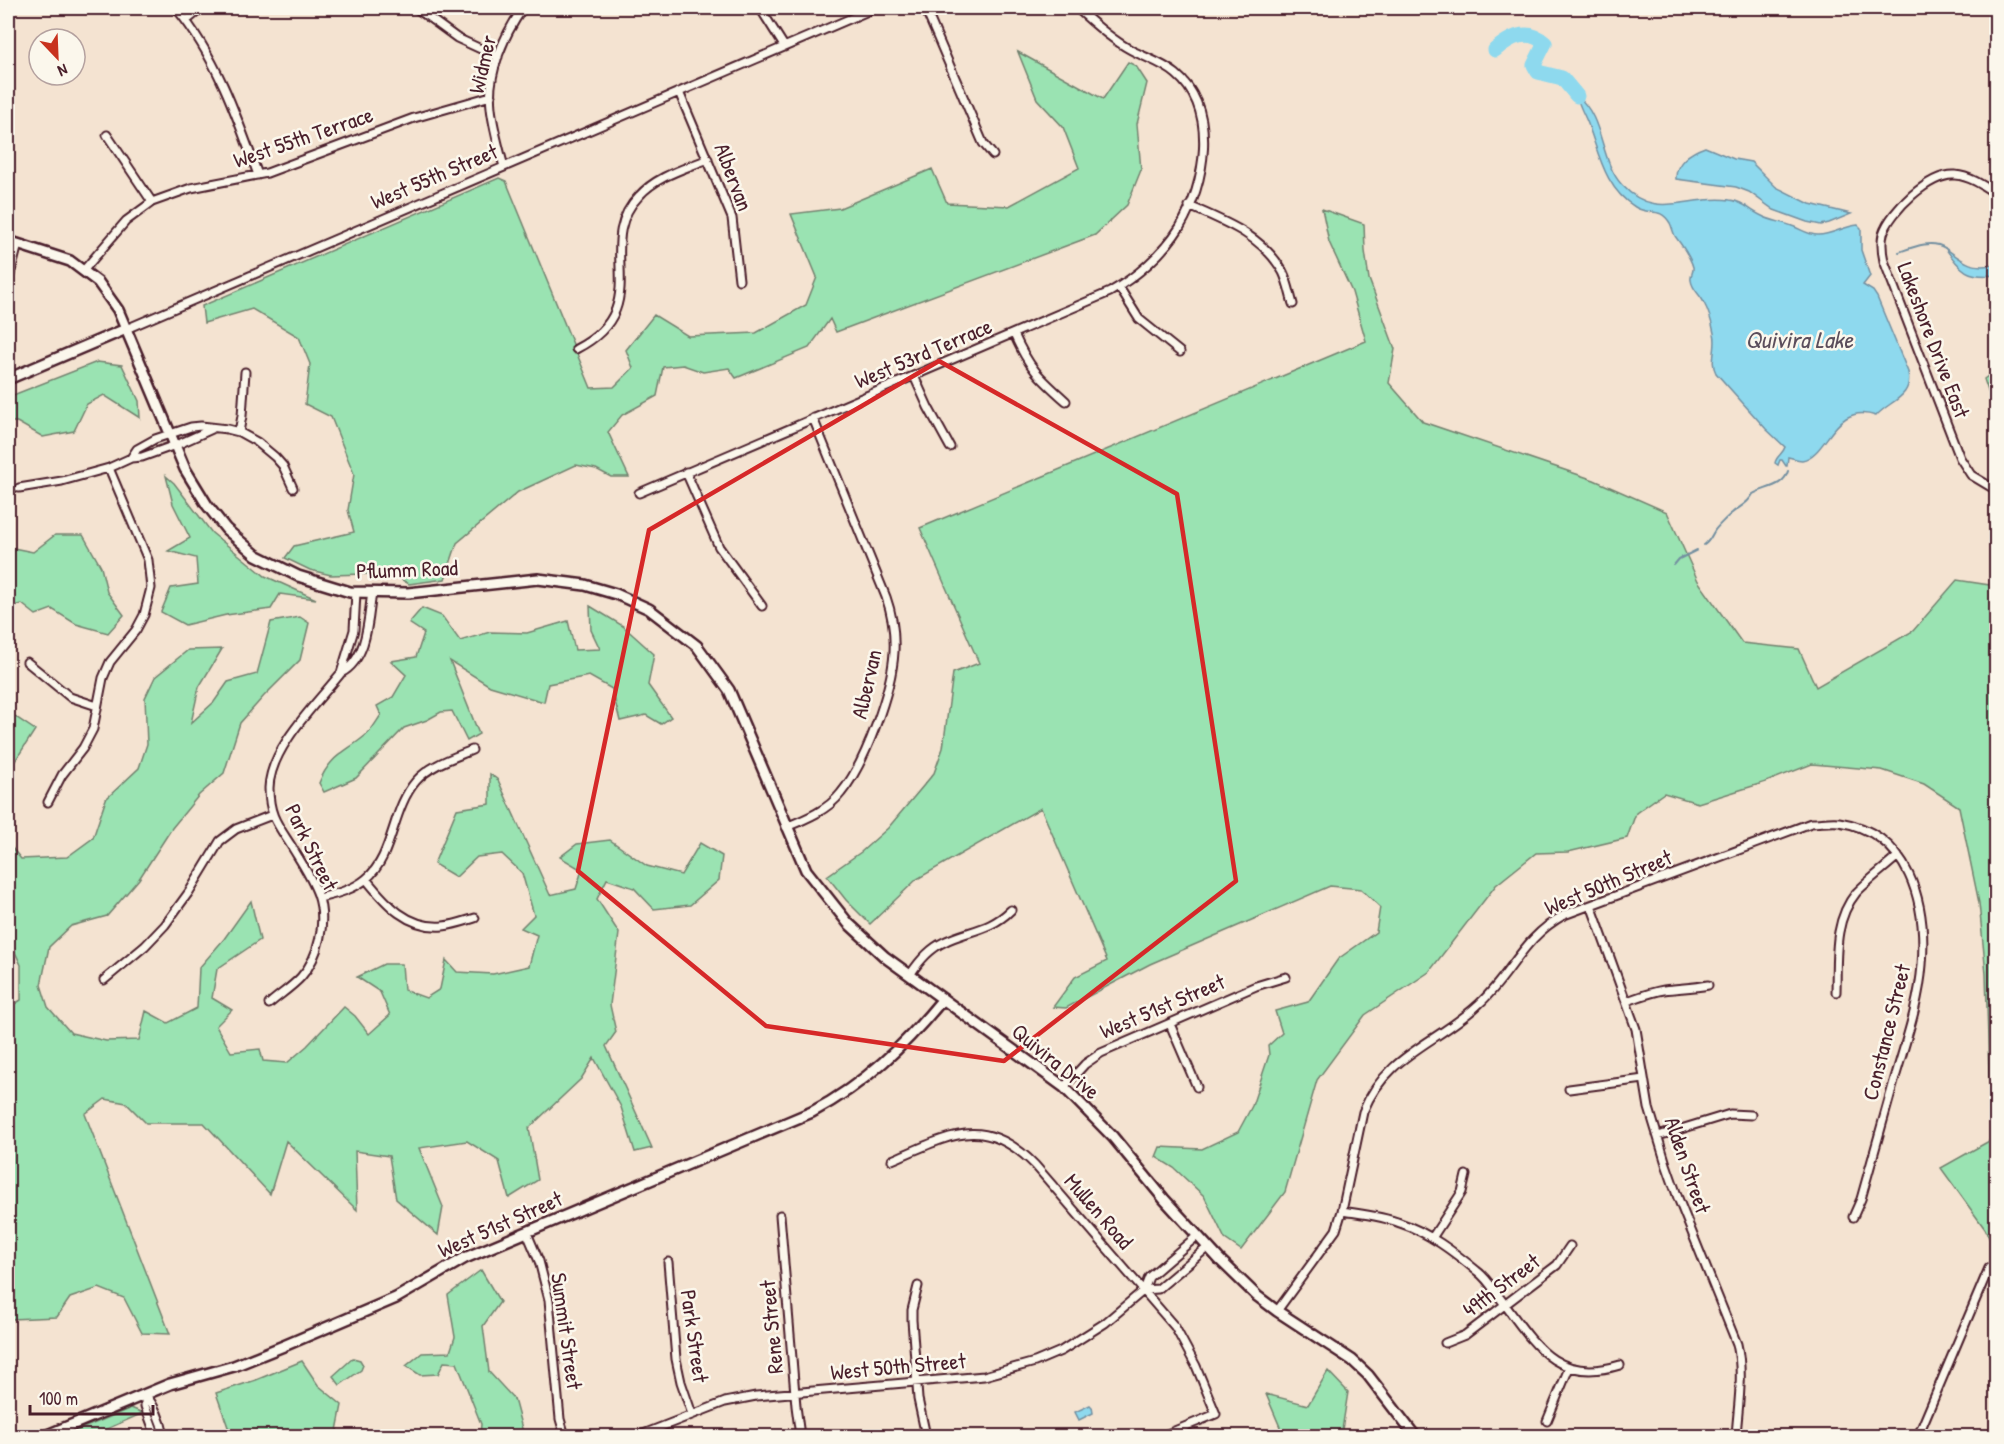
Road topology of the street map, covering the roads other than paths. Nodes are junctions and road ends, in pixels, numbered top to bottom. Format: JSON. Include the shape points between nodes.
{"nodes":[{"id":1,"x":176,"y":8,"type":"edge"},
{"id":2,"x":202,"y":8,"type":"edge"},
{"id":3,"x":416,"y":8,"type":"edge"},
{"id":4,"x":523,"y":8,"type":"edge"},
{"id":5,"x":760,"y":8,"type":"edge"},
{"id":6,"x":875,"y":8,"type":"edge"},
{"id":7,"x":924,"y":8,"type":"edge"},
{"id":8,"x":1077,"y":8,"type":"edge"},
{"id":9,"x":186,"y":21,"type":"junction"},
{"id":10,"x":784,"y":46,"type":"junction"},
{"id":11,"x":498,"y":57,"type":"junction"},
{"id":12,"x":679,"y":92,"type":"junction"},
{"id":13,"x":491,"y":96,"type":"junction"},
{"id":14,"x":106,"y":135,"type":"dead end"},
{"id":15,"x":993,"y":155,"type":"dead end"},
{"id":16,"x":708,"y":159,"type":"junction"},
{"id":17,"x":504,"y":167,"type":"junction"},
{"id":18,"x":258,"y":175,"type":"junction"},
{"id":19,"x":1996,"y":194,"type":"edge"},
{"id":20,"x":152,"y":202,"type":"junction"},
{"id":21,"x":1190,"y":206,"type":"junction"},
{"id":22,"x":8,"y":241,"type":"edge"},
{"id":23,"x":18,"y":244,"type":"junction"},
{"id":24,"x":83,"y":271,"type":"junction"},
{"id":25,"x":9,"y":279,"type":"edge"},
{"id":26,"x":740,"y":280,"type":"dead end"},
{"id":27,"x":1119,"y":287,"type":"junction"},
{"id":28,"x":1293,"y":304,"type":"dead end"},
{"id":29,"x":126,"y":329,"type":"junction"},
{"id":30,"x":1014,"y":334,"type":"junction"},
{"id":31,"x":576,"y":349,"type":"dead end"},
{"id":32,"x":1180,"y":352,"type":"dead end"},
{"id":33,"x":245,"y":372,"type":"dead end"},
{"id":34,"x":914,"y":376,"type":"junction"},
{"id":35,"x":8,"y":379,"type":"edge"},
{"id":36,"x":1066,"y":401,"type":"dead end"},
{"id":37,"x":813,"y":418,"type":"junction"},
{"id":38,"x":212,"y":429,"type":"junction"},
{"id":39,"x":239,"y":432,"type":"junction"},
{"id":40,"x":170,"y":434,"type":"junction"},
{"id":41,"x":175,"y":446,"type":"junction"},
{"id":42,"x":950,"y":447,"type":"dead end"},
{"id":43,"x":131,"y":458,"type":"junction"},
{"id":44,"x":109,"y":468,"type":"junction"},
{"id":45,"x":686,"y":471,"type":"junction"},
{"id":46,"x":19,"y":488,"type":"dead end"},
{"id":47,"x":293,"y":488,"type":"dead end"},
{"id":48,"x":1996,"y":490,"type":"edge"},
{"id":49,"x":639,"y":493,"type":"dead end"},
{"id":50,"x":356,"y":592,"type":"junction"},
{"id":51,"x":372,"y":592,"type":"junction"},
{"id":52,"x":762,"y":606,"type":"dead end"},
{"id":53,"x":352,"y":637,"type":"junction"},
{"id":54,"x":364,"y":640,"type":"junction"},
{"id":55,"x":27,"y":662,"type":"dead end"},
{"id":56,"x":341,"y":673,"type":"junction"},
{"id":57,"x":724,"y":682,"type":"joint"},
{"id":58,"x":97,"y":706,"type":"junction"},
{"id":59,"x":472,"y":750,"type":"dead end"},
{"id":60,"x":48,"y":802,"type":"dead end"},
{"id":61,"x":272,"y":815,"type":"junction"},
{"id":62,"x":786,"y":827,"type":"junction"},
{"id":63,"x":1898,"y":856,"type":"junction"},
{"id":64,"x":366,"y":879,"type":"junction"},
{"id":65,"x":319,"y":898,"type":"junction"},
{"id":66,"x":1591,"y":905,"type":"junction"},
{"id":67,"x":1011,"y":910,"type":"dead end"},
{"id":68,"x":475,"y":918,"type":"dead end"},
{"id":69,"x":910,"y":975,"type":"junction"},
{"id":70,"x":1286,"y":977,"type":"dead end"},
{"id":71,"x":104,"y":980,"type":"dead end"},
{"id":72,"x":1708,"y":985,"type":"dead end"},
{"id":73,"x":1836,"y":992,"type":"dead end"},
{"id":74,"x":942,"y":1000,"type":"junction"},
{"id":75,"x":1627,"y":1001,"type":"junction"},
{"id":76,"x":269,"y":1004,"type":"dead end"},
{"id":77,"x":1170,"y":1024,"type":"junction"},
{"id":78,"x":1644,"y":1079,"type":"junction"},
{"id":79,"x":1064,"y":1087,"type":"junction"},
{"id":80,"x":1197,"y":1087,"type":"dead end"},
{"id":81,"x":1569,"y":1089,"type":"dead end"},
{"id":82,"x":1751,"y":1115,"type":"dead end"},
{"id":83,"x":1658,"y":1136,"type":"junction"},
{"id":84,"x":892,"y":1160,"type":"dead end"},
{"id":85,"x":1466,"y":1174,"type":"dead end"},
{"id":86,"x":1342,"y":1211,"type":"junction"},
{"id":87,"x":780,"y":1215,"type":"dead end"},
{"id":88,"x":1853,"y":1217,"type":"dead end"},
{"id":89,"x":527,"y":1233,"type":"junction"},
{"id":90,"x":1197,"y":1236,"type":"junction"},
{"id":91,"x":1432,"y":1238,"type":"junction"},
{"id":92,"x":1570,"y":1246,"type":"dead end"},
{"id":93,"x":1208,"y":1247,"type":"junction"},
{"id":94,"x":668,"y":1262,"type":"dead end"},
{"id":95,"x":1989,"y":1269,"type":"dead end"},
{"id":96,"x":918,"y":1286,"type":"dead end"},
{"id":97,"x":1144,"y":1290,"type":"junction"},
{"id":98,"x":1505,"y":1305,"type":"junction"},
{"id":99,"x":1276,"y":1311,"type":"junction"},
{"id":100,"x":1444,"y":1343,"type":"dead end"},
{"id":101,"x":1620,"y":1365,"type":"dead end"},
{"id":102,"x":1569,"y":1368,"type":"junction"},
{"id":103,"x":918,"y":1383,"type":"junction"},
{"id":104,"x":795,"y":1393,"type":"junction"},
{"id":105,"x":145,"y":1394,"type":"junction"},
{"id":106,"x":692,"y":1414,"type":"junction"},
{"id":107,"x":1547,"y":1421,"type":"dead end"},
{"id":108,"x":45,"y":1437,"type":"edge"},
{"id":109,"x":156,"y":1437,"type":"edge"},
{"id":110,"x":164,"y":1437,"type":"edge"},
{"id":111,"x":565,"y":1437,"type":"edge"},
{"id":112,"x":638,"y":1437,"type":"edge"},
{"id":113,"x":800,"y":1437,"type":"edge"},
{"id":114,"x":926,"y":1437,"type":"edge"},
{"id":115,"x":1162,"y":1437,"type":"edge"},
{"id":116,"x":1415,"y":1437,"type":"edge"},
{"id":117,"x":1736,"y":1437,"type":"edge"},
{"id":118,"x":1918,"y":1437,"type":"edge"}],
"edges":[{"from":1,"to":9,"type":"street"},
{"from":2,"to":9,"type":"street"},
{"from":3,"to":11,"type":"street","via":[[457,38]]},
{"from":4,"to":11,"type":"street","name":"Widmer","via":[[510,26]]},
{"from":5,"to":10,"type":"street"},
{"from":6,"to":10,"type":"street","name":"West 55th Street"},
{"from":7,"to":15,"type":"street","via":[[983,143]]},
{"from":8,"to":21,"type":"street","via":[[1110,37],[1176,74],[1192,93],[1203,123],[1203,162]]},
{"from":9,"to":18,"type":"street","via":[[218,73]]},
{"from":10,"to":12,"type":"street","name":"West 55th Street"},
{"from":11,"to":13,"type":"street","name":"Widmer"},
{"from":12,"to":16,"type":"street","name":"Albervan"},
{"from":12,"to":17,"type":"street","name":"West 55th Street"},
{"from":13,"to":17,"type":"street","name":"Widmer"},
{"from":13,"to":18,"type":"street","name":"West 55th Terrace","via":[[414,118]]},
{"from":14,"to":20,"type":"street"},
{"from":16,"to":26,"type":"street","name":"Albervan","via":[[732,218]]},
{"from":16,"to":31,"type":"street","via":[[657,181],[630,207],[620,227],[618,306],[597,336]]},
{"from":17,"to":29,"type":"street","name":"West 55th Street"},
{"from":18,"to":20,"type":"street","name":"West 55th Terrace","via":[[191,188]]},
{"from":19,"to":48,"type":"street","name":"Lakeshore Drive East","via":[[1955,174],[1929,181],[1895,212],[1882,241],[1884,261],[1960,458],[1971,475]]},
{"from":20,"to":24,"type":"street","name":"West 55th Terrace","via":[[126,221]]},
{"from":21,"to":27,"type":"street","name":"West 53rd Terrace","via":[[1179,228],[1155,257]]},
{"from":21,"to":28,"type":"street","via":[[1248,234],[1268,250],[1283,274]]},
{"from":22,"to":23,"type":"main road","name":"Pflumm Road"},
{"from":23,"to":24,"type":"main road","name":"Pflumm Road","via":[[70,261]]},
{"from":23,"to":25,"type":"street"},
{"from":24,"to":29,"type":"main road","name":"Pflumm Road","via":[[98,282]]},
{"from":27,"to":30,"type":"street","name":"West 53rd Terrace"},
{"from":27,"to":32,"type":"street","via":[[1139,319]]},
{"from":29,"to":35,"type":"main road","name":"West 55th Street"},
{"from":29,"to":40,"type":"main road","name":"Pflumm Road"},
{"from":30,"to":34,"type":"street","name":"West 53rd Terrace"},
{"from":30,"to":36,"type":"street","via":[[1028,363]]},
{"from":33,"to":39,"type":"street"},
{"from":34,"to":37,"type":"street","name":"West 53rd Terrace"},
{"from":34,"to":42,"type":"street"},
{"from":37,"to":45,"type":"street","name":"West 53rd Terrace"},
{"from":37,"to":62,"type":"street","name":"Albervan","via":[[886,597],[894,652],[884,700],[858,770],[831,803]]},
{"from":38,"to":39,"type":"street"},
{"from":38,"to":40,"type":"street","via":[[191,427]]},
{"from":38,"to":41,"type":"street"},
{"from":39,"to":47,"type":"street","via":[[275,457]]},
{"from":40,"to":41,"type":"main road","name":"Pflumm Road"},
{"from":40,"to":43,"type":"street","via":[[137,449]]},
{"from":41,"to":43,"type":"street"},
{"from":41,"to":50,"type":"main road","name":"Pflumm Road","via":[[207,505],[256,555],[298,576]]},
{"from":43,"to":44,"type":"street"},
{"from":44,"to":46,"type":"street"},
{"from":44,"to":58,"type":"street","via":[[147,560],[151,588],[136,630],[110,662]]},
{"from":45,"to":49,"type":"street","name":"West 53rd Terrace"},
{"from":45,"to":52,"type":"street","via":[[719,547]]},
{"from":50,"to":51,"type":"main road","name":"Pflumm Road"},
{"from":50,"to":53,"type":"street","name":"Park Street"},
{"from":51,"to":54,"type":"street","name":"Park Street"},
{"from":51,"to":57,"type":"main road","name":"Pflumm Road","via":[[408,593],[538,579],[585,585],[629,599],[659,616],[697,646]]},
{"from":53,"to":54,"type":"street"},
{"from":53,"to":56,"type":"street","name":"Park Street"},
{"from":54,"to":56,"type":"street","name":"Park Street","via":[[355,661]]},
{"from":55,"to":58,"type":"street","via":[[70,697]]},
{"from":56,"to":61,"type":"street","name":"Park Street","via":[[276,759],[269,787]]},
{"from":57,"to":62,"type":"main road","name":"Quivira Drive"},
{"from":58,"to":60,"type":"street","via":[[93,729]]},
{"from":59,"to":64,"type":"street","via":[[428,771],[416,782],[402,802],[378,866]]},
{"from":61,"to":65,"type":"street","name":"Park Street","via":[[314,883]]},
{"from":61,"to":71,"type":"street","via":[[236,829],[220,841],[165,925]]},
{"from":62,"to":69,"type":"main road","name":"Quivira Drive","via":[[806,870],[826,897],[862,936]]},
{"from":63,"to":66,"type":"street","name":"West 50th Street","via":[[1883,841],[1859,828],[1838,822],[1811,824]]},
{"from":63,"to":73,"type":"street","via":[[1857,891],[1845,907],[1839,923]]},
{"from":63,"to":88,"type":"street","name":"Constance Street","via":[[1916,888],[1922,964],[1917,999]]},
{"from":64,"to":65,"type":"street"},
{"from":64,"to":68,"type":"street","via":[[399,915],[416,922],[444,926]]},
{"from":65,"to":76,"type":"street","name":"Park Street","via":[[320,933],[310,965]]},
{"from":66,"to":75,"type":"street","name":"Alden Street"},
{"from":66,"to":86,"type":"street","name":"West 50th Street","via":[[1564,915],[1539,931],[1477,1006],[1394,1066],[1378,1083],[1364,1112]]},
{"from":67,"to":69,"type":"street","via":[[993,925],[931,950]]},
{"from":69,"to":74,"type":"main road","name":"Quivira Drive"},
{"from":70,"to":77,"type":"street","name":"West 51st Street"},
{"from":72,"to":75,"type":"street","via":[[1656,992]]},
{"from":74,"to":79,"type":"main road","name":"Quivira Drive"},
{"from":74,"to":89,"type":"main road","name":"West 51st Street","via":[[884,1063],[831,1102]]},
{"from":75,"to":78,"type":"street","name":"Alden Street"},
{"from":77,"to":79,"type":"street","name":"West 51st Street","via":[[1101,1053]]},
{"from":77,"to":80,"type":"street"},
{"from":78,"to":81,"type":"street"},
{"from":78,"to":83,"type":"street","name":"Alden Street"},
{"from":79,"to":90,"type":"main road","name":"Quivira Drive","via":[[1113,1137]]},
{"from":82,"to":83,"type":"street","via":[[1730,1114]]},
{"from":83,"to":117,"type":"street","name":"Alden Street","via":[[1741,1359]]},
{"from":84,"to":97,"type":"street","name":"Mullen Road","via":[[969,1132],[1005,1140],[1035,1165]]},
{"from":85,"to":91,"type":"street","via":[[1461,1192]]},
{"from":86,"to":91,"type":"street","via":[[1400,1222]]},
{"from":86,"to":99,"type":"street","name":"West 50th Street","via":[[1332,1236]]},
{"from":87,"to":104,"type":"street","name":"Rene Street"},
{"from":89,"to":105,"type":"main road","name":"West 51st Street","via":[[465,1258],[396,1298],[296,1341],[234,1366]]},
{"from":89,"to":111,"type":"street","name":"Summit Street","via":[[549,1300]]},
{"from":90,"to":93,"type":"main road","name":"Quivira Drive"},
{"from":90,"to":97,"type":"street","name":"West 50th Street","via":[[1149,1277]]},
{"from":91,"to":98,"type":"street","via":[[1480,1273]]},
{"from":92,"to":98,"type":"street","name":"49th Street","via":[[1557,1265]]},
{"from":93,"to":97,"type":"street","name":"West 50th Street","via":[[1158,1288]]},
{"from":93,"to":99,"type":"main road","name":"Quivira Drive"},
{"from":94,"to":106,"type":"street","name":"Park Street","via":[[676,1359]]},
{"from":95,"to":118,"type":"street"},
{"from":96,"to":103,"type":"street","via":[[912,1310]]},
{"from":97,"to":103,"type":"street","name":"West 50th Street","via":[[1085,1337],[1035,1362],[984,1376]]},
{"from":97,"to":115,"type":"street","name":"Mullen Road","via":[[1183,1339],[1216,1414]]},
{"from":98,"to":100,"type":"street","name":"49th Street","via":[[1464,1335]]},
{"from":98,"to":102,"type":"street","via":[[1535,1344]]},
{"from":99,"to":116,"type":"main road","name":"Quivira Drive","via":[[1352,1360]]},
{"from":101,"to":102,"type":"street","via":[[1594,1370]]},
{"from":102,"to":107,"type":"street"},
{"from":103,"to":104,"type":"street","name":"West 50th Street"},
{"from":103,"to":114,"type":"street"},
{"from":104,"to":106,"type":"street","name":"West 50th Street","via":[[725,1402]]},
{"from":104,"to":113,"type":"street","name":"Rene Street"},
{"from":105,"to":108,"type":"main road","name":"West 51st Street"},
{"from":105,"to":109,"type":"street"},
{"from":105,"to":110,"type":"street","via":[[154,1404]]},
{"from":106,"to":112,"type":"street","name":"West 50th Street"}]}
